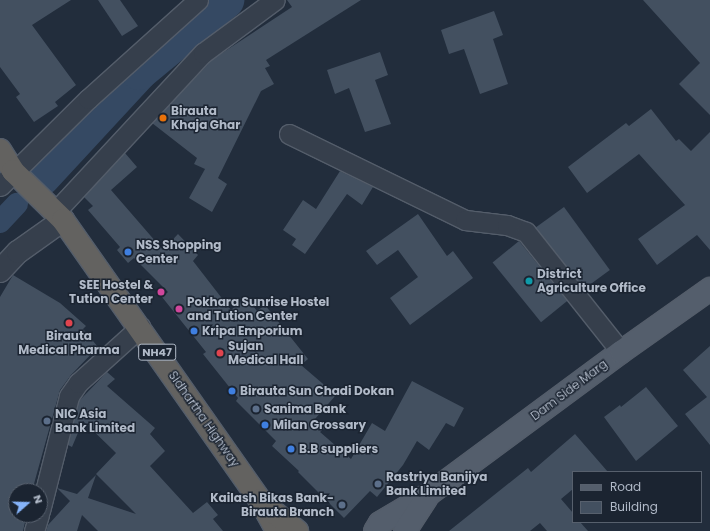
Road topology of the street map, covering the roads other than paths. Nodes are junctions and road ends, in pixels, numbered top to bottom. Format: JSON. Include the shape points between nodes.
{"nodes":[{"id":1,"x":198,"y":0,"type":"edge"},
{"id":2,"x":275,"y":0,"type":"edge"},
{"id":3,"x":289,"y":134,"type":"dead end"},
{"id":4,"x":0,"y":150,"type":"edge"},
{"id":5,"x":7,"y":178,"type":"edge"},
{"id":6,"x":57,"y":213,"type":"junction"},
{"id":7,"x":0,"y":271,"type":"edge"},
{"id":8,"x":710,"y":289,"type":"edge"},
{"id":9,"x":140,"y":327,"type":"junction"},
{"id":10,"x":621,"y":352,"type":"junction"},
{"id":11,"x":47,"y":483,"type":"edge"},
{"id":12,"x":429,"y":494,"type":"junction"},
{"id":13,"x":260,"y":500,"type":"junction"},
{"id":14,"x":277,"y":531,"type":"edge"},
{"id":15,"x":296,"y":531,"type":"edge"},
{"id":16,"x":375,"y":531,"type":"edge"},
{"id":17,"x":405,"y":531,"type":"edge"}],
"edges":[{"from":1,"to":5,"type":"street","via":[[88,99]]},
{"from":2,"to":6,"type":"street","via":[[203,54]]},
{"from":3,"to":10,"type":"street","via":[[465,220],[507,225],[526,232]]},
{"from":4,"to":5,"type":"highway","number":"NH47"},
{"from":5,"to":6,"type":"highway","name":"Sidhartha Highway","number":"NH47"},
{"from":6,"to":7,"type":"street"},
{"from":6,"to":9,"type":"highway","name":"Sidhartha Highway","number":"NH47"},
{"from":8,"to":10,"type":"main road","name":"Dam Side Marg"},
{"from":9,"to":11,"type":"street","via":[[78,383],[69,396]]},
{"from":9,"to":13,"type":"highway","name":"Sidhartha Highway","number":"NH47"},
{"from":10,"to":12,"type":"main road","name":"Dam Side Marg"},
{"from":12,"to":16,"type":"main road","via":[[385,519]]},
{"from":12,"to":17,"type":"main road"},
{"from":13,"to":14,"type":"highway","name":"Sidhartha Highway","number":"NH47"},
{"from":13,"to":15,"type":"highway","name":"Sidhartha Highway","number":"NH47"}]}
